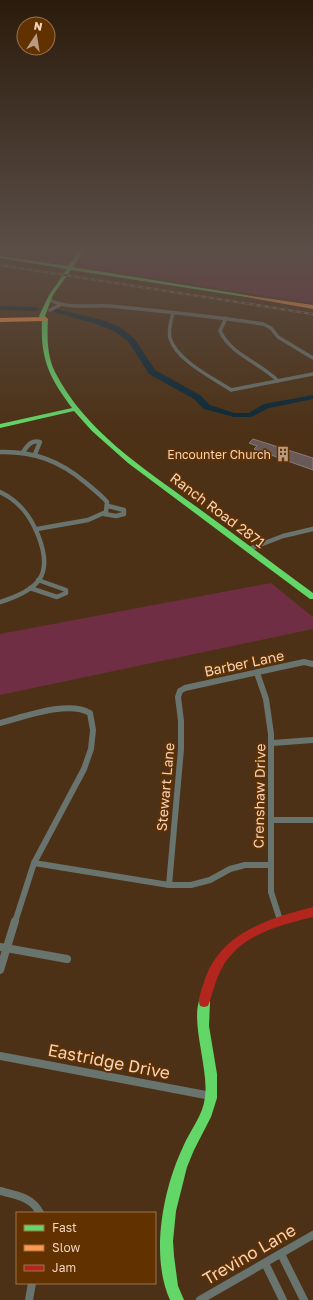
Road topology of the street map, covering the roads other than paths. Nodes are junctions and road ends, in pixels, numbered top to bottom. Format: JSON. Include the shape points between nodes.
{"nodes":[{"id":1,"x":45,"y":308,"type":"edge"},
{"id":2,"x":55,"y":308,"type":"edge"},
{"id":3,"x":121,"y":308,"type":"edge"},
{"id":4,"x":50,"y":310,"type":"joint"},
{"id":5,"x":173,"y":313,"type":"junction"},
{"id":6,"x":226,"y":318,"type":"junction"},
{"id":7,"x":45,"y":319,"type":"junction"},
{"id":8,"x":0,"y":320,"type":"edge"},
{"id":9,"x":313,"y":358,"type":"edge"},
{"id":10,"x":313,"y":374,"type":"edge"},
{"id":11,"x":278,"y":381,"type":"junction"},
{"id":12,"x":75,"y":408,"type":"junction"},
{"id":13,"x":0,"y":426,"type":"edge"},
{"id":14,"x":0,"y":452,"type":"edge"},
{"id":15,"x":24,"y":452,"type":"junction"},
{"id":16,"x":35,"y":454,"type":"junction"},
{"id":17,"x":0,"y":492,"type":"edge"},
{"id":18,"x":108,"y":506,"type":"junction"},
{"id":19,"x":104,"y":514,"type":"junction"},
{"id":20,"x":37,"y":529,"type":"junction"},
{"id":21,"x":313,"y":529,"type":"edge"},
{"id":22,"x":249,"y":549,"type":"junction"},
{"id":23,"x":38,"y":580,"type":"junction"},
{"id":24,"x":30,"y":588,"type":"junction"},
{"id":25,"x":313,"y":597,"type":"edge"},
{"id":26,"x":0,"y":602,"type":"edge"},
{"id":27,"x":313,"y":664,"type":"edge"},
{"id":28,"x":257,"y":673,"type":"junction"},
{"id":29,"x":180,"y":691,"type":"joint"},
{"id":30,"x":0,"y":722,"type":"edge"},
{"id":31,"x":313,"y":740,"type":"edge"},
{"id":32,"x":272,"y":744,"type":"junction"},
{"id":33,"x":271,"y":820,"type":"junction"},
{"id":34,"x":313,"y":820,"type":"edge"},
{"id":35,"x":34,"y":864,"type":"junction"},
{"id":36,"x":270,"y":865,"type":"junction"},
{"id":37,"x":169,"y":885,"type":"junction"},
{"id":38,"x":313,"y":912,"type":"edge"},
{"id":39,"x":280,"y":920,"type":"junction"},
{"id":40,"x":4,"y":948,"type":"edge"},
{"id":41,"x":67,"y":959,"type":"dead end"},
{"id":42,"x":0,"y":970,"type":"edge"},
{"id":43,"x":0,"y":1056,"type":"edge"},
{"id":44,"x":212,"y":1096,"type":"junction"},
{"id":45,"x":0,"y":1191,"type":"edge"},
{"id":46,"x":40,"y":1212,"type":"edge"},
{"id":47,"x":313,"y":1235,"type":"edge"},
{"id":48,"x":281,"y":1254,"type":"junction"},
{"id":49,"x":265,"y":1263,"type":"junction"},
{"id":50,"x":32,"y":1284,"type":"edge"},
{"id":51,"x":29,"y":1300,"type":"edge"},
{"id":52,"x":177,"y":1300,"type":"edge"},
{"id":53,"x":200,"y":1300,"type":"edge"},
{"id":54,"x":283,"y":1300,"type":"edge"},
{"id":55,"x":304,"y":1300,"type":"edge"}],
"edges":[{"from":1,"to":7,"type":"main road","name":"Ranch Road 2871","via":[[42,316]]},
{"from":2,"to":4,"type":"street"},
{"from":3,"to":5,"type":"street"},
{"from":4,"to":7,"type":"main road","name":"Ranch Road 2871"},
{"from":5,"to":6,"type":"street"},
{"from":5,"to":11,"type":"street","via":[[170,339],[174,348],[192,364],[231,390]]},
{"from":6,"to":9,"type":"street","via":[[264,324],[278,337]]},
{"from":6,"to":11,"type":"street","via":[[220,330],[222,338],[271,373]]},
{"from":7,"to":8,"type":"main road"},
{"from":7,"to":12,"type":"main road","name":"Ranch Road 2871","via":[[44,348],[49,365]]},
{"from":10,"to":11,"type":"street"},
{"from":12,"to":13,"type":"main road"},
{"from":12,"to":22,"type":"main road","name":"Ranch Road 2871","via":[[111,446]]},
{"from":14,"to":15,"type":"street"},
{"from":15,"to":16,"type":"street"},
{"from":15,"to":16,"type":"street","via":[[29,443],[40,442]]},
{"from":16,"to":18,"type":"street","via":[[65,466],[105,499]]},
{"from":17,"to":20,"type":"street","via":[[23,508]]},
{"from":18,"to":19,"type":"street"},
{"from":18,"to":19,"type":"street","via":[[124,510],[124,514]]},
{"from":19,"to":20,"type":"street","via":[[88,520]]},
{"from":20,"to":23,"type":"street","via":[[46,563]]},
{"from":21,"to":22,"type":"street","via":[[283,536]]},
{"from":22,"to":25,"type":"main road","name":"Ranch Road 2871"},
{"from":23,"to":24,"type":"street"},
{"from":23,"to":24,"type":"street","via":[[66,590],[66,594],[57,597]]},
{"from":24,"to":26,"type":"street","via":[[19,596]]},
{"from":27,"to":28,"type":"street","name":"Barber Lane","via":[[304,662]]},
{"from":28,"to":29,"type":"street","name":"Barber Lane"},
{"from":28,"to":32,"type":"street","name":"Crenshaw Drive","via":[[268,706]]},
{"from":29,"to":37,"type":"street","name":"Stewart Lane","via":[[178,697],[181,749]]},
{"from":30,"to":35,"type":"street","via":[[63,709],[83,708],[92,718],[94,729],[87,760],[73,794]]},
{"from":31,"to":32,"type":"street"},
{"from":32,"to":33,"type":"street","name":"Crenshaw Drive"},
{"from":33,"to":34,"type":"street"},
{"from":33,"to":36,"type":"street","name":"Crenshaw Drive"},
{"from":35,"to":37,"type":"street"},
{"from":35,"to":40,"type":"street"},
{"from":36,"to":37,"type":"street","via":[[245,865],[191,885]]},
{"from":36,"to":39,"type":"street","name":"Crenshaw Drive","via":[[271,892]]},
{"from":38,"to":39,"type":"main road"},
{"from":39,"to":44,"type":"main road","via":[[255,929],[234,944],[216,966],[206,995],[203,1027],[211,1068]]},
{"from":40,"to":41,"type":"street"},
{"from":40,"to":42,"type":"street"},
{"from":43,"to":44,"type":"street","name":"Eastridge Drive"},
{"from":44,"to":52,"type":"main road","via":[[207,1116],[188,1151],[174,1185],[166,1224],[166,1256],[172,1294]]},
{"from":45,"to":46,"type":"street","via":[[26,1198],[38,1206]]},
{"from":47,"to":48,"type":"street","name":"Trevino Lane"},
{"from":48,"to":49,"type":"street","name":"Trevino Lane"},
{"from":48,"to":55,"type":"street"},
{"from":49,"to":53,"type":"street","name":"Trevino Lane"},
{"from":49,"to":54,"type":"street"},
{"from":50,"to":51,"type":"street"}]}
